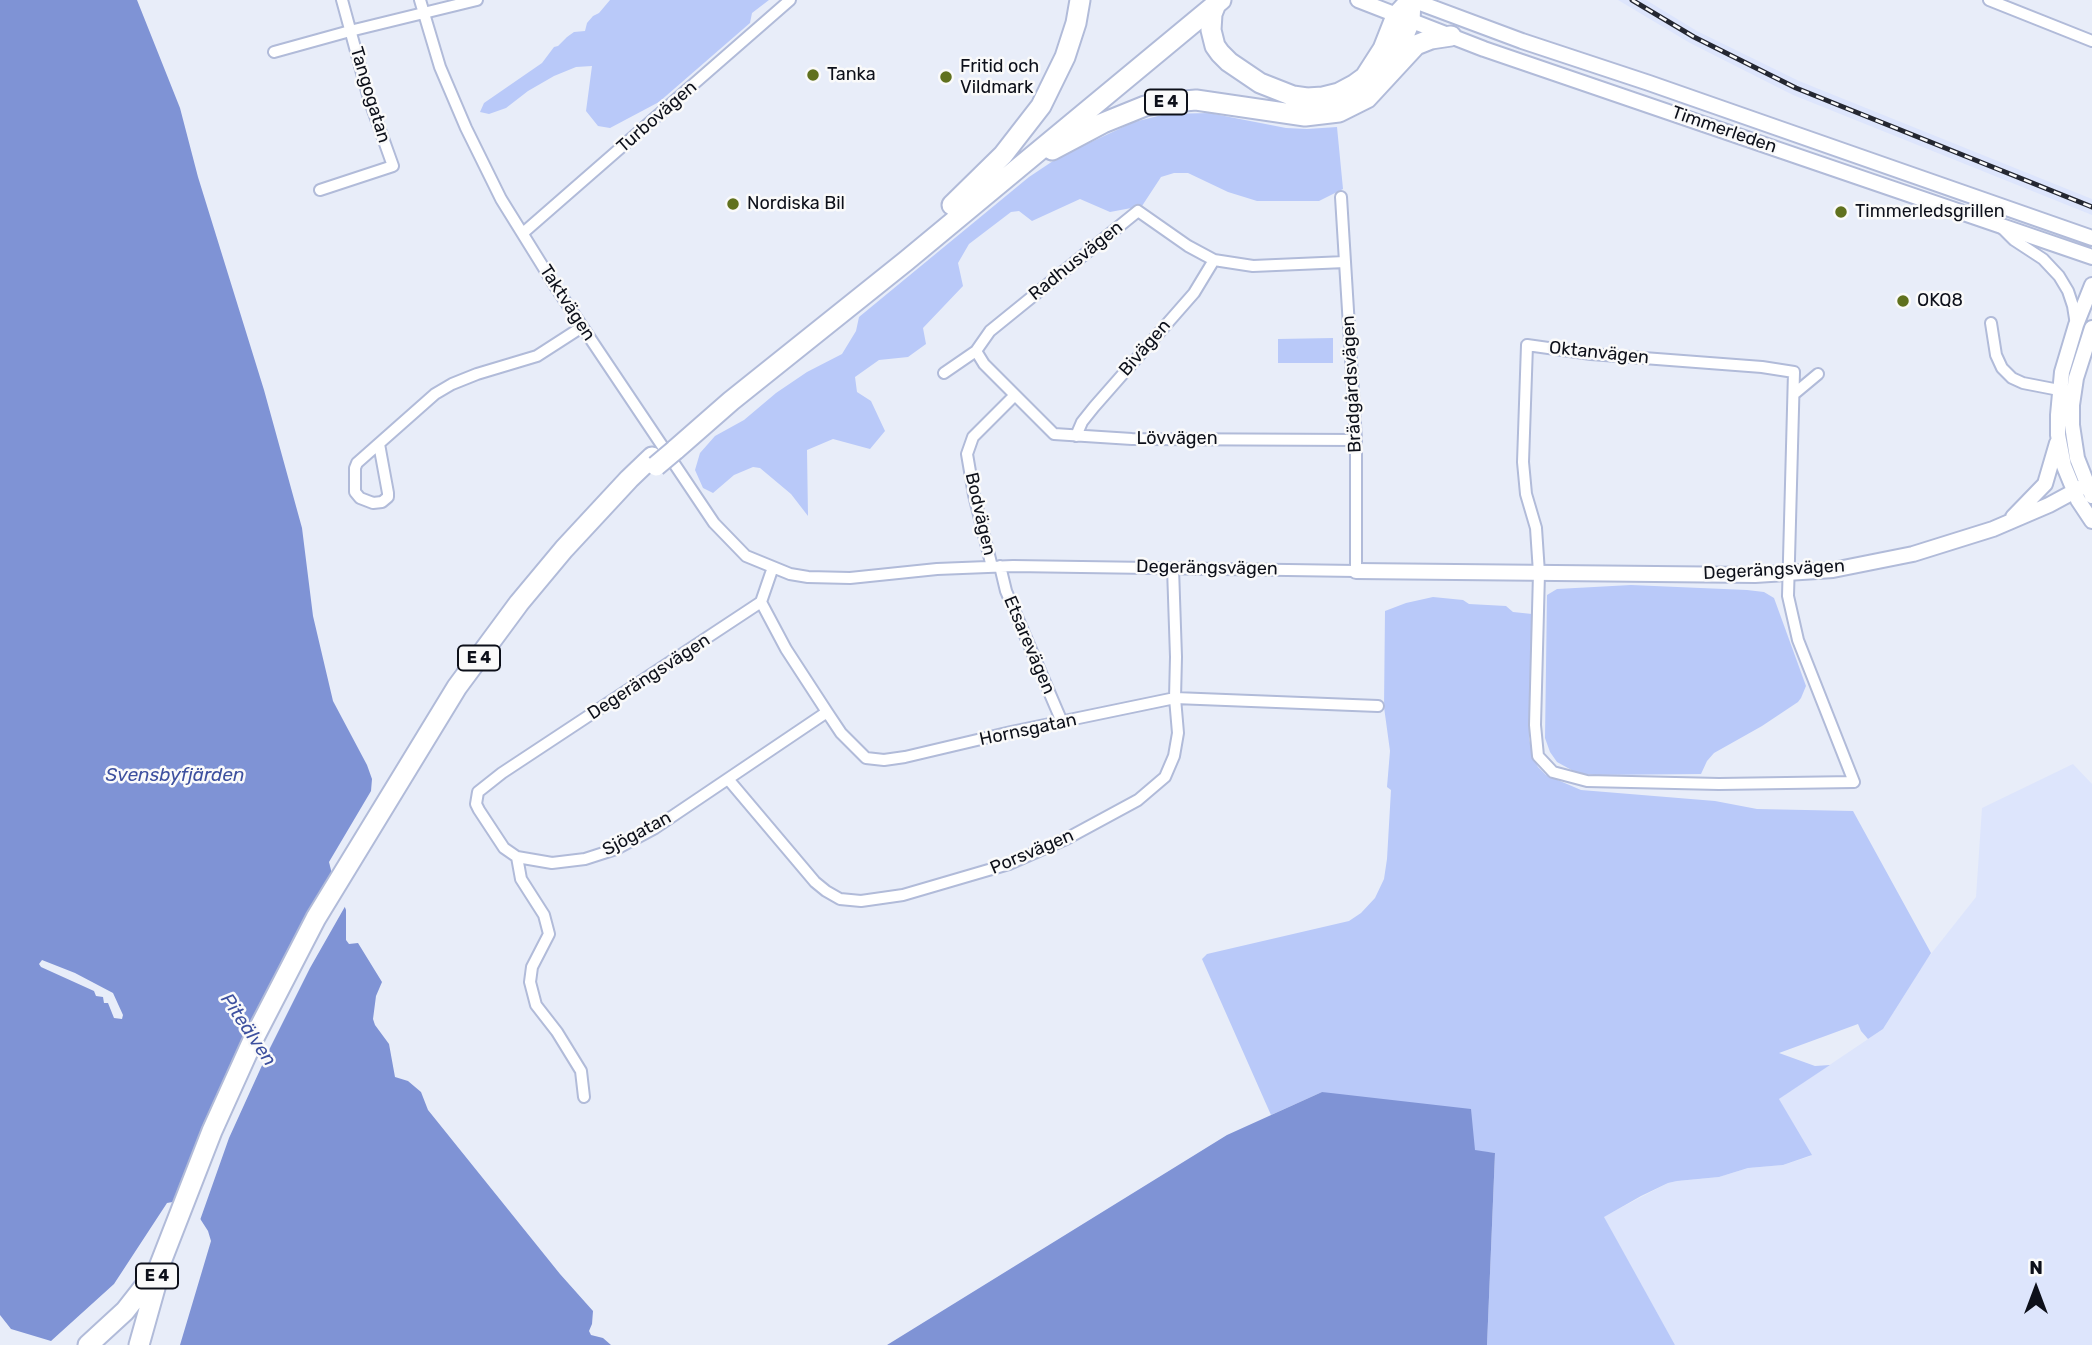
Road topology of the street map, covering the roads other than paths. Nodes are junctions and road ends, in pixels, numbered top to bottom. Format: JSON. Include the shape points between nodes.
{"nodes":[{"id":1,"x":342,"y":0,"type":"edge"},
{"id":2,"x":420,"y":0,"type":"edge"},
{"id":3,"x":477,"y":0,"type":"edge"},
{"id":4,"x":790,"y":0,"type":"edge"},
{"id":5,"x":1080,"y":0,"type":"edge"},
{"id":6,"x":1358,"y":0,"type":"edge"},
{"id":7,"x":1411,"y":0,"type":"edge"},
{"id":8,"x":1989,"y":0,"type":"edge"},
{"id":9,"x":1215,"y":1,"type":"edge"},
{"id":10,"x":424,"y":13,"type":"junction"},
{"id":11,"x":1403,"y":18,"type":"junction"},
{"id":12,"x":350,"y":31,"type":"junction"},
{"id":13,"x":1451,"y":36,"type":"junction"},
{"id":14,"x":2092,"y":41,"type":"edge"},
{"id":15,"x":274,"y":52,"type":"dead end"},
{"id":16,"x":1385,"y":77,"type":"junction"},
{"id":17,"x":320,"y":190,"type":"dead end"},
{"id":18,"x":1341,"y":197,"type":"dead end"},
{"id":19,"x":963,"y":213,"type":"junction"},
{"id":20,"x":932,"y":224,"type":"junction"},
{"id":21,"x":1997,"y":224,"type":"junction"},
{"id":22,"x":523,"y":233,"type":"junction"},
{"id":23,"x":2092,"y":238,"type":"edge"},
{"id":24,"x":2092,"y":257,"type":"edge"},
{"id":25,"x":1213,"y":260,"type":"junction"},
{"id":26,"x":1345,"y":261,"type":"junction"},
{"id":27,"x":2092,"y":285,"type":"edge"},
{"id":28,"x":1991,"y":323,"type":"dead end"},
{"id":29,"x":2076,"y":325,"type":"junction"},
{"id":30,"x":582,"y":327,"type":"junction"},
{"id":31,"x":2092,"y":328,"type":"edge"},
{"id":32,"x":976,"y":351,"type":"junction"},
{"id":33,"x":944,"y":373,"type":"dead end"},
{"id":34,"x":1818,"y":374,"type":"dead end"},
{"id":35,"x":2059,"y":390,"type":"junction"},
{"id":36,"x":1794,"y":394,"type":"junction"},
{"id":37,"x":1015,"y":395,"type":"junction"},
{"id":38,"x":2058,"y":435,"type":"junction"},
{"id":39,"x":1076,"y":436,"type":"junction"},
{"id":40,"x":1356,"y":440,"type":"junction"},
{"id":41,"x":379,"y":444,"type":"junction"},
{"id":42,"x":672,"y":445,"type":"junction"},
{"id":43,"x":2084,"y":491,"type":"edge"},
{"id":44,"x":2092,"y":521,"type":"edge"},
{"id":45,"x":2008,"y":522,"type":"junction"},
{"id":46,"x":773,"y":567,"type":"junction"},
{"id":47,"x":996,"y":567,"type":"junction"},
{"id":48,"x":1172,"y":568,"type":"junction"},
{"id":49,"x":1356,"y":571,"type":"junction"},
{"id":50,"x":1788,"y":572,"type":"junction"},
{"id":51,"x":1539,"y":573,"type":"junction"},
{"id":52,"x":761,"y":602,"type":"junction"},
{"id":53,"x":1175,"y":698,"type":"junction"},
{"id":54,"x":1378,"y":706,"type":"dead end"},
{"id":55,"x":827,"y":712,"type":"junction"},
{"id":56,"x":1062,"y":722,"type":"junction"},
{"id":57,"x":728,"y":779,"type":"junction"},
{"id":58,"x":517,"y":857,"type":"junction"},
{"id":59,"x":584,"y":1097,"type":"dead end"},
{"id":60,"x":185,"y":1214,"type":"junction"},
{"id":61,"x":159,"y":1267,"type":"junction"},
{"id":62,"x":88,"y":1345,"type":"edge"},
{"id":63,"x":139,"y":1345,"type":"edge"},
{"id":64,"x":149,"y":1345,"type":"edge"}],
"edges":[{"from":1,"to":12,"type":"street","name":"Tangogatan"},
{"from":2,"to":10,"type":"street","name":"Taktvägen"},
{"from":3,"to":10,"type":"street","name":"Tangogatan"},
{"from":4,"to":22,"type":"street","name":"Turbovägen"},
{"from":5,"to":20,"type":"highway","number":"E 4","via":[[1065,57],[1041,106],[1003,155]]},
{"from":6,"to":11,"type":"main road","name":"Timmerleden"},
{"from":7,"to":11,"type":"highway","number":"E 4"},
{"from":7,"to":23,"type":"main road","name":"Timmerleden"},
{"from":8,"to":14,"type":"street"},
{"from":9,"to":11,"type":"highway","number":"E 4","via":[[1210,30],[1220,53],[1260,83],[1307,98],[1339,93],[1365,77]]},
{"from":9,"to":19,"type":"highway","number":"E 4"},
{"from":9,"to":20,"type":"highway","number":"E 4"},
{"from":10,"to":12,"type":"street","name":"Tangogatan"},
{"from":10,"to":22,"type":"street","name":"Taktvägen","via":[[440,68],[466,128]]},
{"from":11,"to":13,"type":"main road","name":"Timmerleden"},
{"from":11,"to":16,"type":"highway","number":"E 4"},
{"from":12,"to":15,"type":"street","name":"Tangogatan"},
{"from":12,"to":17,"type":"street","name":"Tangogatan","via":[[393,166]]},
{"from":13,"to":16,"type":"highway","number":"E 4","via":[[1416,45]]},
{"from":13,"to":21,"type":"main road","name":"Timmerleden"},
{"from":16,"to":19,"type":"highway","number":"E 4","via":[[1367,99],[1322,115],[1290,115],[1196,100],[1145,106],[1063,144]]},
{"from":18,"to":26,"type":"street","name":"Brädgårdsvägen"},
{"from":19,"to":42,"type":"highway","number":"E 4"},
{"from":20,"to":42,"type":"highway","number":"E 4"},
{"from":21,"to":24,"type":"main road","name":"Timmerleden"},
{"from":21,"to":29,"type":"street","via":[[2059,276],[2068,291]]},
{"from":22,"to":30,"type":"street","name":"Taktvägen"},
{"from":25,"to":26,"type":"street","name":"Radhusvägen","via":[[1253,266]]},
{"from":25,"to":32,"type":"street","name":"Radhusvägen","via":[[1138,211],[990,331]]},
{"from":25,"to":39,"type":"street","name":"Bivägen","via":[[1194,293],[1094,407]]},
{"from":26,"to":40,"type":"street","name":"Brädgårdsvägen"},
{"from":27,"to":29,"type":"main road"},
{"from":28,"to":35,"type":"street","via":[[1996,355],[2012,379]]},
{"from":29,"to":35,"type":"main road"},
{"from":30,"to":41,"type":"street","via":[[537,356],[452,384]]},
{"from":30,"to":46,"type":"street","name":"Taktvägen","via":[[714,523],[746,556]]},
{"from":31,"to":43,"type":"main road","via":[[2072,405]]},
{"from":32,"to":33,"type":"street","name":"Radhusvägen"},
{"from":32,"to":37,"type":"street"},
{"from":34,"to":36,"type":"street"},
{"from":35,"to":38,"type":"main road"},
{"from":36,"to":50,"type":"street"},
{"from":36,"to":51,"type":"street","name":"Oktanvägen","via":[[1794,372],[1527,345],[1524,462]]},
{"from":37,"to":39,"type":"street","name":"Lövvägen","via":[[1054,434]]},
{"from":37,"to":47,"type":"street","name":"Bodvägen","via":[[973,437],[967,454]]},
{"from":38,"to":43,"type":"main road","via":[[2064,467]]},
{"from":38,"to":45,"type":"main road","via":[[2045,484]]},
{"from":39,"to":40,"type":"street","name":"Lövvägen"},
{"from":40,"to":49,"type":"street","name":"Brädgårdsvägen"},
{"from":41,"to":41,"type":"street","via":[[355,468],[355,492],[373,503],[388,497]]},
{"from":42,"to":60,"type":"highway","number":"E 4","bridge":true,"via":[[513,626],[341,885],[250,1066]]},
{"from":43,"to":44,"type":"main road"},
{"from":43,"to":45,"type":"main road","name":"Degerängsvägen"},
{"from":45,"to":50,"type":"main road","name":"Degerängsvägen","via":[[1913,554],[1832,570]]},
{"from":46,"to":47,"type":"street","name":"Degerängsvägen","via":[[790,574],[836,578]]},
{"from":46,"to":52,"type":"street"},
{"from":47,"to":48,"type":"street","name":"Degerängsvägen"},
{"from":47,"to":56,"type":"street","name":"Etsarevägen"},
{"from":48,"to":49,"type":"street","name":"Degerängsvägen"},
{"from":48,"to":53,"type":"street","name":"Porsvägen"},
{"from":49,"to":51,"type":"main road","name":"Degerängsvägen"},
{"from":50,"to":51,"type":"main road","name":"Degerängsvägen"},
{"from":50,"to":51,"type":"street","via":[[1798,640],[1854,782],[1587,781],[1553,772],[1538,756],[1535,724]]},
{"from":52,"to":55,"type":"street","name":"Hornsgatan"},
{"from":52,"to":58,"type":"street","name":"Degerängsvägen","via":[[482,788],[476,798],[479,810],[504,848]]},
{"from":53,"to":54,"type":"street","name":"Hornsgatan"},
{"from":53,"to":56,"type":"street","name":"Hornsgatan"},
{"from":53,"to":57,"type":"street","name":"Porsvägen","via":[[1178,733],[1174,756],[1165,777],[1138,800],[1009,864],[903,895],[861,901],[840,899],[826,891]]},
{"from":55,"to":56,"type":"street","name":"Hornsgatan","via":[[866,758],[884,760]]},
{"from":55,"to":57,"type":"street","name":"Sjögatan"},
{"from":57,"to":58,"type":"street","name":"Sjögatan","via":[[616,849],[552,863]]},
{"from":58,"to":59,"type":"street","via":[[521,879],[544,915],[548,934],[532,967],[530,982],[536,1005],[581,1071]]},
{"from":60,"to":61,"type":"highway","number":"E 4"},
{"from":60,"to":64,"type":"highway","number":"E 4"},
{"from":61,"to":62,"type":"highway","number":"E 4","via":[[125,1311]]},
{"from":61,"to":63,"type":"highway","number":"E 4"}]}
